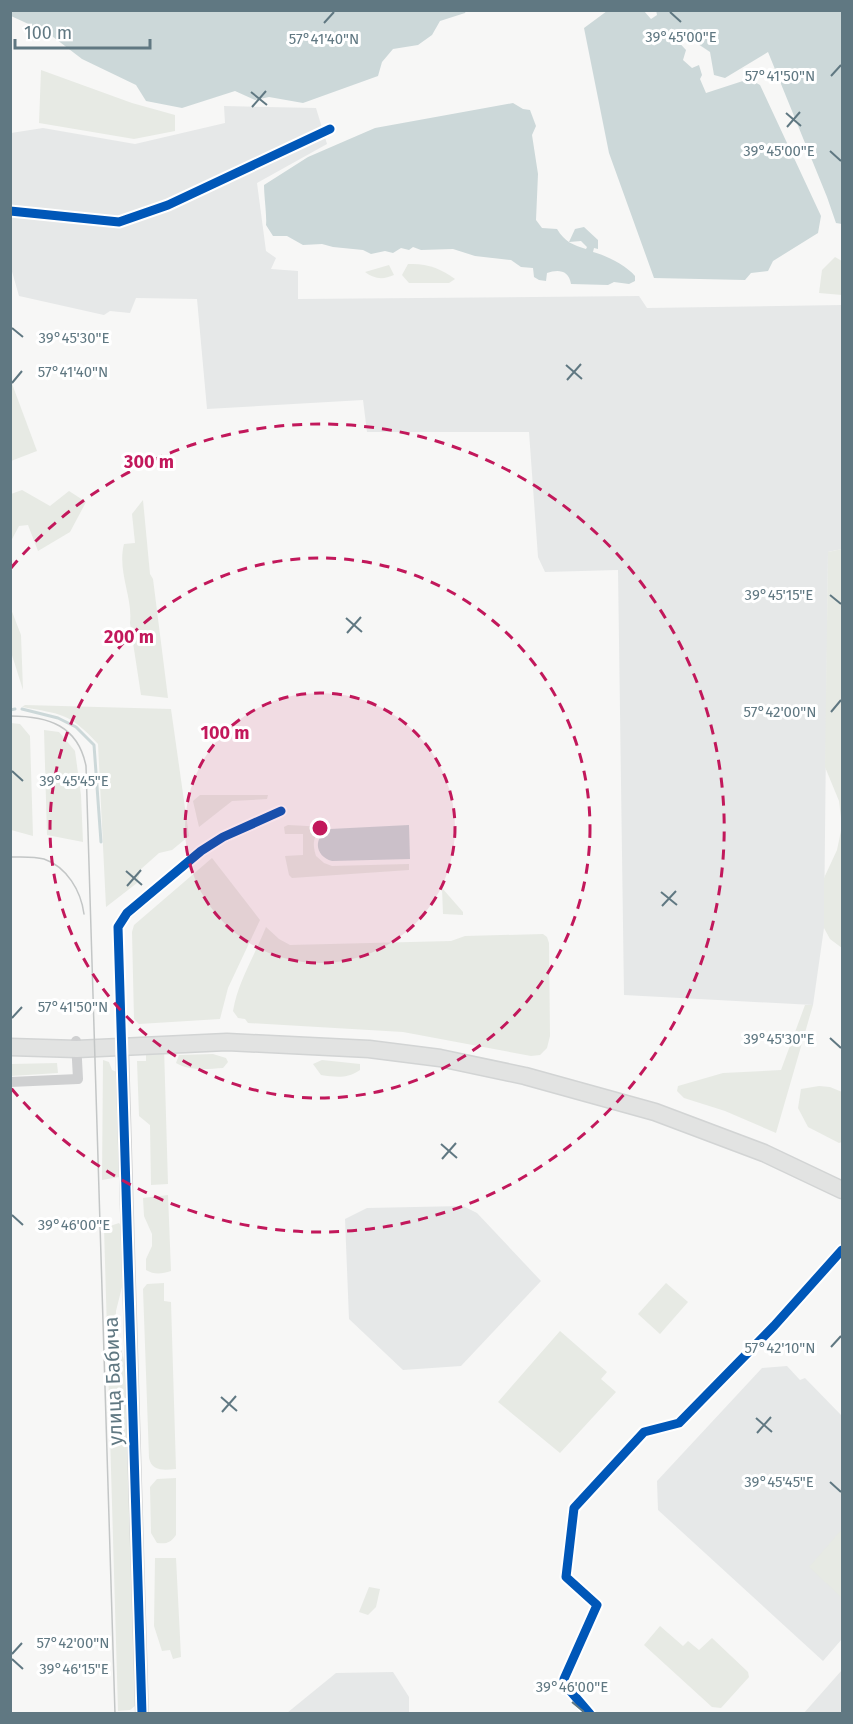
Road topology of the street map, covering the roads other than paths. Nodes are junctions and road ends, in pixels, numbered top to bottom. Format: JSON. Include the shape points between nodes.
{"nodes":[{"id":1,"x":330,"y":129,"type":"dead end"},
{"id":2,"x":10,"y":211,"type":"edge"},
{"id":3,"x":281,"y":811,"type":"dead end"},
{"id":4,"x":122,"y":1042,"type":"junction"},
{"id":5,"x":76,"y":1045,"type":"junction"},
{"id":6,"x":17,"y":1047,"type":"edge"},
{"id":7,"x":10,"y":1082,"type":"edge"},
{"id":8,"x":843,"y":1181,"type":"edge"},
{"id":9,"x":843,"y":1190,"type":"edge"},
{"id":10,"x":843,"y":1250,"type":"edge"},
{"id":11,"x":142,"y":1713,"type":"edge"},
{"id":12,"x":590,"y":1713,"type":"edge"}],
"edges":[{"from":1,"to":2,"type":"street","via":[[168,205],[119,222]]},
{"from":3,"to":4,"type":"street","via":[[201,851],[119,924]]},
{"from":4,"to":5,"type":"main road"},
{"from":4,"to":8,"type":"main road","via":[[234,1032],[370,1040],[442,1050],[570,1078],[663,1105],[768,1145]]},
{"from":4,"to":9,"type":"main road","via":[[265,1043],[369,1049],[476,1065],[655,1112],[764,1153]]},
{"from":4,"to":11,"type":"street","name":"улица Бабича"},
{"from":5,"to":6,"type":"main road"},
{"from":5,"to":7,"type":"street","via":[[78,1079]]},
{"from":10,"to":12,"type":"street","via":[[679,1423],[644,1432],[574,1508],[566,1577],[597,1605],[564,1679]]}]}
